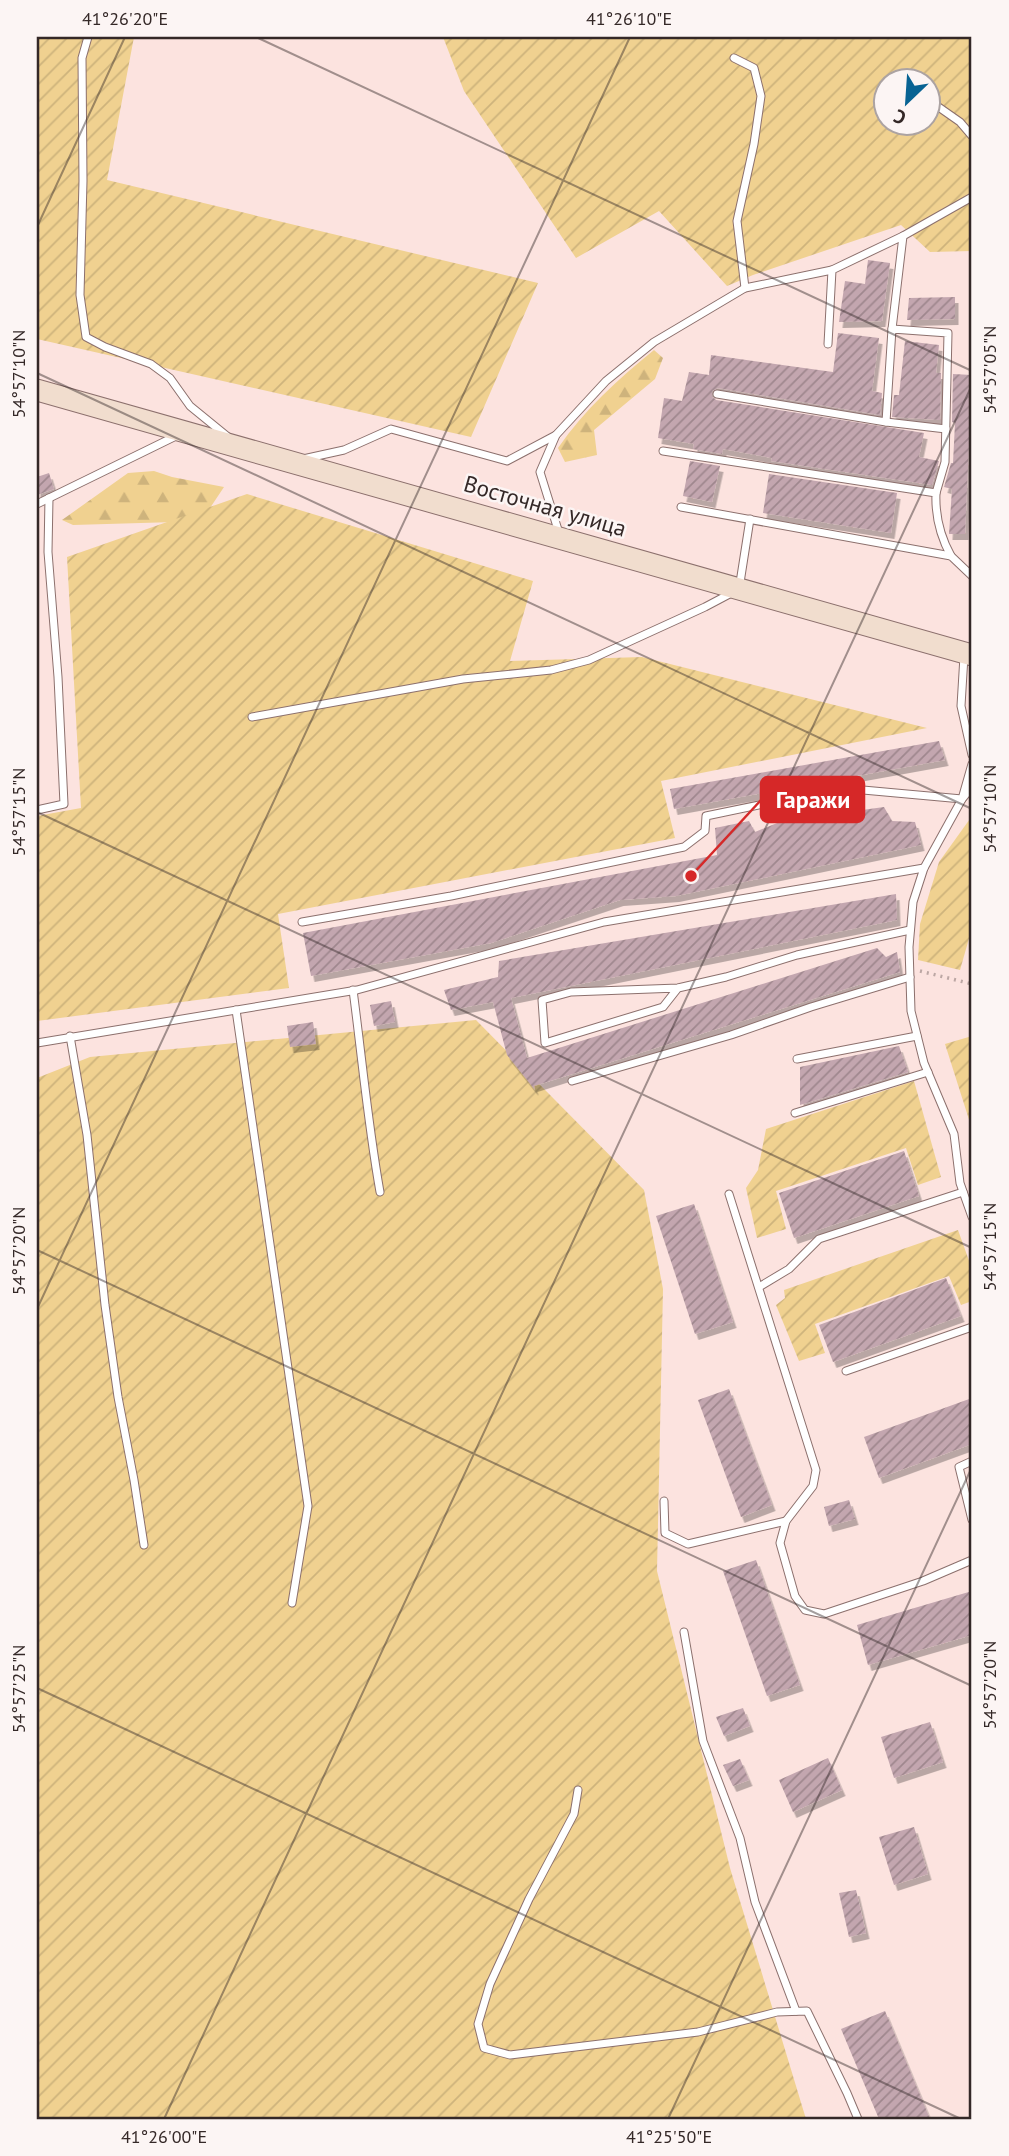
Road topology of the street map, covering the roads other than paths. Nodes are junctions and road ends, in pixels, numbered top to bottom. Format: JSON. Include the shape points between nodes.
{"nodes":[{"id":1,"x":88,"y":37,"type":"edge"},
{"id":2,"x":734,"y":58,"type":"dead end"},
{"id":3,"x":942,"y":110,"type":"edge"},
{"id":4,"x":972,"y":136,"type":"edge"},
{"id":5,"x":972,"y":198,"type":"edge"},
{"id":6,"x":903,"y":236,"type":"junction"},
{"id":7,"x":831,"y":270,"type":"junction"},
{"id":8,"x":745,"y":288,"type":"junction"},
{"id":9,"x":892,"y":329,"type":"junction"},
{"id":10,"x":828,"y":344,"type":"dead end"},
{"id":11,"x":37,"y":390,"type":"edge"},
{"id":12,"x":717,"y":394,"type":"dead end"},
{"id":13,"x":886,"y":422,"type":"junction"},
{"id":14,"x":946,"y":429,"type":"junction"},
{"id":15,"x":185,"y":432,"type":"junction"},
{"id":16,"x":556,"y":435,"type":"junction"},
{"id":17,"x":239,"y":447,"type":"junction"},
{"id":18,"x":663,"y":451,"type":"dead end"},
{"id":19,"x":291,"y":462,"type":"junction"},
{"id":20,"x":936,"y":493,"type":"junction"},
{"id":21,"x":49,"y":498,"type":"junction"},
{"id":22,"x":37,"y":505,"type":"edge"},
{"id":23,"x":681,"y":507,"type":"dead end"},
{"id":24,"x":750,"y":519,"type":"junction"},
{"id":25,"x":561,"y":538,"type":"junction"},
{"id":26,"x":951,"y":556,"type":"junction"},
{"id":27,"x":972,"y":576,"type":"edge"},
{"id":28,"x":739,"y":589,"type":"junction"},
{"id":29,"x":968,"y":654,"type":"edge"},
{"id":30,"x":251,"y":717,"type":"dead end"},
{"id":31,"x":972,"y":755,"type":"edge"},
{"id":32,"x":972,"y":764,"type":"edge"},
{"id":33,"x":972,"y":787,"type":"edge"},
{"id":34,"x":962,"y":799,"type":"junction"},
{"id":35,"x":37,"y":810,"type":"edge"},
{"id":36,"x":924,"y":868,"type":"junction"},
{"id":37,"x":302,"y":922,"type":"dead end"},
{"id":38,"x":910,"y":930,"type":"junction"},
{"id":39,"x":910,"y":973,"type":"junction"},
{"id":40,"x":678,"y":988,"type":"junction"},
{"id":41,"x":352,"y":990,"type":"junction"},
{"id":42,"x":236,"y":1010,"type":"junction"},
{"id":43,"x":70,"y":1036,"type":"junction"},
{"id":44,"x":917,"y":1036,"type":"junction"},
{"id":45,"x":37,"y":1043,"type":"edge"},
{"id":46,"x":797,"y":1059,"type":"dead end"},
{"id":47,"x":928,"y":1072,"type":"junction"},
{"id":48,"x":572,"y":1081,"type":"dead end"},
{"id":49,"x":795,"y":1113,"type":"dead end"},
{"id":50,"x":380,"y":1192,"type":"dead end"},
{"id":51,"x":963,"y":1192,"type":"junction"},
{"id":52,"x":729,"y":1194,"type":"dead end"},
{"id":53,"x":972,"y":1217,"type":"edge"},
{"id":54,"x":759,"y":1287,"type":"junction"},
{"id":55,"x":972,"y":1327,"type":"edge"},
{"id":56,"x":846,"y":1371,"type":"dead end"},
{"id":57,"x":972,"y":1461,"type":"edge"},
{"id":58,"x":664,"y":1501,"type":"dead end"},
{"id":59,"x":972,"y":1520,"type":"edge"},
{"id":60,"x":786,"y":1521,"type":"junction"},
{"id":61,"x":144,"y":1545,"type":"dead end"},
{"id":62,"x":972,"y":1560,"type":"edge"},
{"id":63,"x":292,"y":1603,"type":"dead end"},
{"id":64,"x":684,"y":1632,"type":"dead end"},
{"id":65,"x":579,"y":1790,"type":"dead end"},
{"id":66,"x":796,"y":2011,"type":"junction"},
{"id":67,"x":858,"y":2119,"type":"edge"}],
"edges":[{"from":1,"to":17,"type":"lane","via":[[82,58],[80,295],[86,337],[161,371],[190,406]]},
{"from":2,"to":8,"type":"lane","via":[[754,68],[761,96],[737,222]]},
{"from":3,"to":4,"type":"lane"},
{"from":5,"to":6,"type":"lane"},
{"from":6,"to":7,"type":"lane"},
{"from":6,"to":9,"type":"lane"},
{"from":7,"to":8,"type":"lane"},
{"from":7,"to":10,"type":"lane"},
{"from":8,"to":16,"type":"lane","via":[[654,342],[606,381]]},
{"from":9,"to":13,"type":"lane"},
{"from":9,"to":14,"type":"lane","via":[[948,333]]},
{"from":11,"to":15,"type":"main road","name":"Восточная улица"},
{"from":12,"to":13,"type":"lane"},
{"from":13,"to":14,"type":"lane"},
{"from":14,"to":20,"type":"lane"},
{"from":15,"to":17,"type":"main road","name":"Восточная улица"},
{"from":15,"to":21,"type":"lane"},
{"from":16,"to":19,"type":"lane","via":[[507,461],[391,429],[344,450]]},
{"from":16,"to":25,"type":"lane","via":[[540,472]]},
{"from":17,"to":19,"type":"main road","name":"Восточная улица"},
{"from":18,"to":20,"type":"lane"},
{"from":19,"to":25,"type":"main road","name":"Восточная улица"},
{"from":20,"to":26,"type":"lane","via":[[941,537]]},
{"from":21,"to":22,"type":"lane"},
{"from":21,"to":35,"type":"lane","via":[[48,552],[64,804]]},
{"from":23,"to":24,"type":"lane"},
{"from":24,"to":26,"type":"lane"},
{"from":24,"to":28,"type":"lane"},
{"from":25,"to":28,"type":"main road","name":"Восточная улица"},
{"from":26,"to":27,"type":"lane"},
{"from":28,"to":29,"type":"main road","name":"Восточная улица"},
{"from":28,"to":30,"type":"lane","via":[[589,660],[551,670],[463,679]]},
{"from":29,"to":31,"type":"lane","via":[[961,706]]},
{"from":32,"to":34,"type":"lane"},
{"from":33,"to":34,"type":"lane"},
{"from":34,"to":36,"type":"lane"},
{"from":34,"to":37,"type":"lane","via":[[841,788],[706,816],[705,831],[684,848]]},
{"from":36,"to":38,"type":"lane"},
{"from":36,"to":41,"type":"lane","via":[[604,922]]},
{"from":38,"to":39,"type":"lane"},
{"from":38,"to":40,"type":"lane"},
{"from":39,"to":44,"type":"lane"},
{"from":39,"to":48,"type":"lane","via":[[731,1035]]},
{"from":40,"to":40,"type":"lane","via":[[663,1007],[545,1043],[542,1000],[571,992]]},
{"from":41,"to":42,"type":"lane"},
{"from":41,"to":50,"type":"lane"},
{"from":42,"to":43,"type":"lane"},
{"from":42,"to":63,"type":"lane","via":[[308,1506]]},
{"from":43,"to":45,"type":"lane"},
{"from":43,"to":61,"type":"lane","via":[[87,1135],[118,1397]]},
{"from":44,"to":46,"type":"lane"},
{"from":44,"to":47,"type":"lane"},
{"from":47,"to":49,"type":"lane"},
{"from":47,"to":51,"type":"lane","via":[[954,1134]]},
{"from":51,"to":53,"type":"lane"},
{"from":51,"to":54,"type":"lane","via":[[819,1239],[789,1269]]},
{"from":52,"to":54,"type":"lane"},
{"from":54,"to":60,"type":"lane","via":[[817,1470],[813,1486]]},
{"from":55,"to":56,"type":"lane"},
{"from":57,"to":59,"type":"lane","via":[[959,1468]]},
{"from":58,"to":60,"type":"lane","via":[[665,1533],[688,1544]]},
{"from":60,"to":62,"type":"lane","via":[[780,1543],[795,1596],[806,1610],[824,1614]]},
{"from":64,"to":66,"type":"lane","via":[[703,1741]]},
{"from":65,"to":66,"type":"lane","via":[[574,1814],[528,1899],[490,1984],[478,2024],[484,2048],[509,2055],[698,2032]]},
{"from":66,"to":67,"type":"lane","via":[[807,2011]]}]}
